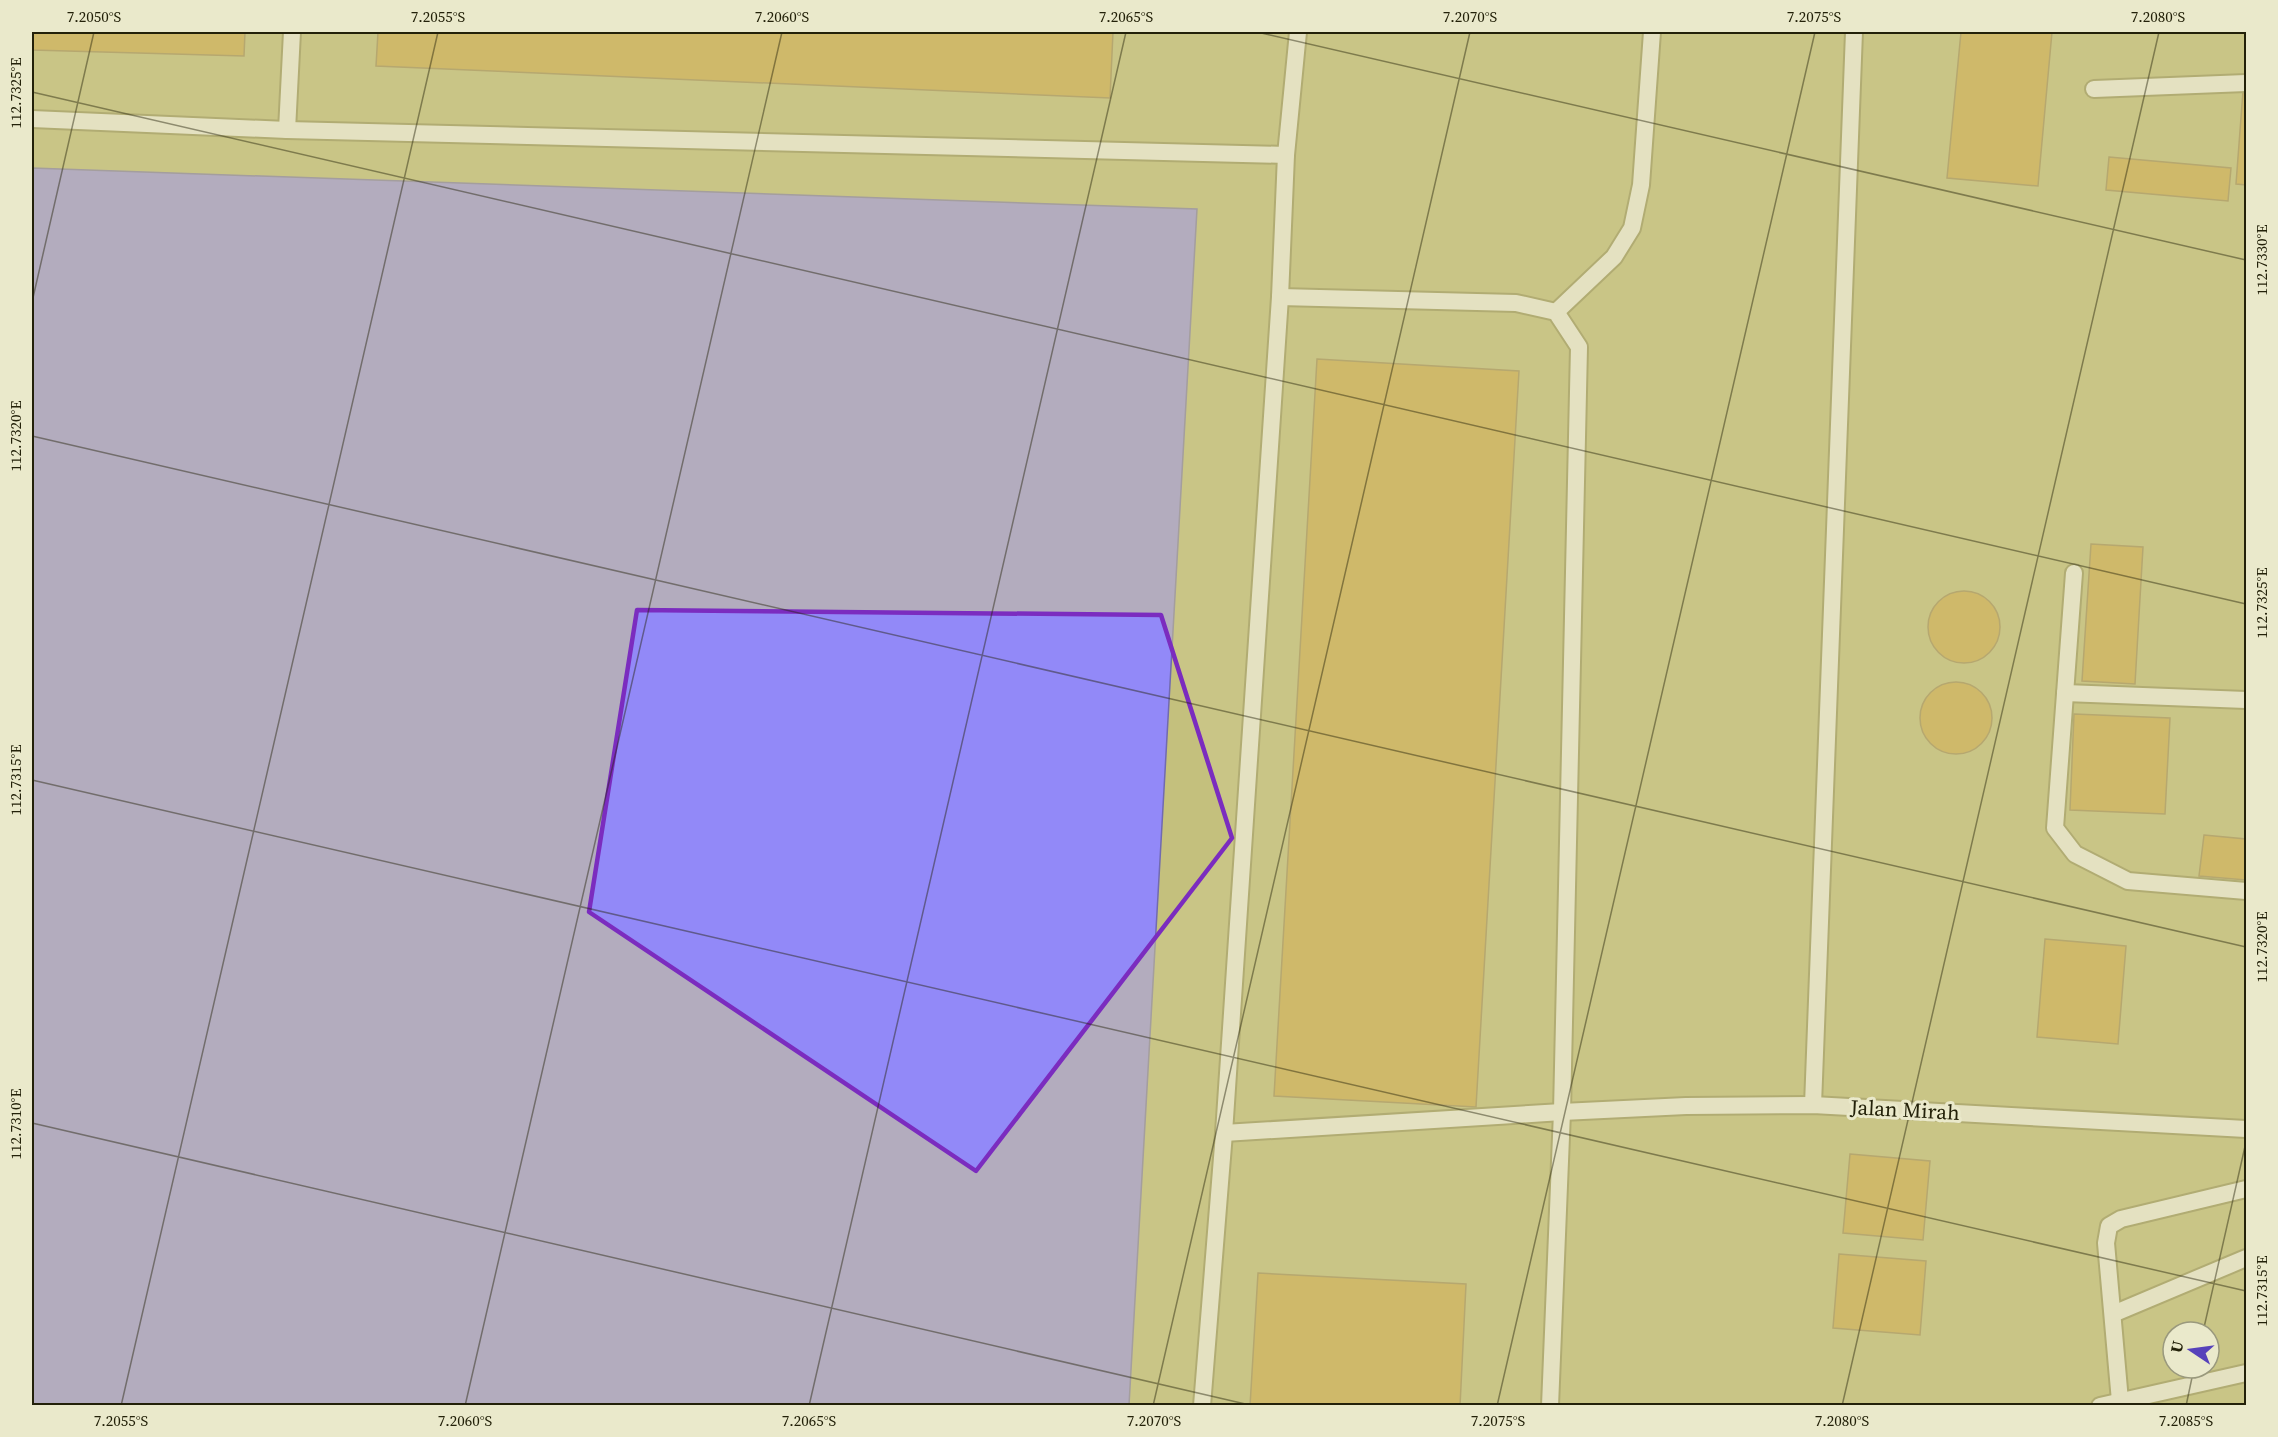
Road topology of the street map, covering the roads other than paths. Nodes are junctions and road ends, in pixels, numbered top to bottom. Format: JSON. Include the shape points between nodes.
{"nodes":[{"id":1,"x":292,"y":32,"type":"edge"},
{"id":2,"x":1298,"y":32,"type":"edge"},
{"id":3,"x":1652,"y":32,"type":"edge"},
{"id":4,"x":1854,"y":32,"type":"edge"},
{"id":5,"x":2247,"y":83,"type":"edge"},
{"id":6,"x":2094,"y":89,"type":"dead end"},
{"id":7,"x":32,"y":119,"type":"edge"},
{"id":8,"x":287,"y":130,"type":"junction"},
{"id":9,"x":1286,"y":155,"type":"junction"},
{"id":10,"x":1280,"y":297,"type":"junction"},
{"id":11,"x":1556,"y":312,"type":"junction"},
{"id":12,"x":2074,"y":573,"type":"dead end"},
{"id":13,"x":2065,"y":693,"type":"junction"},
{"id":14,"x":2247,"y":700,"type":"edge"},
{"id":15,"x":2247,"y":891,"type":"edge"},
{"id":16,"x":1812,"y":1105,"type":"junction"},
{"id":17,"x":1562,"y":1112,"type":"junction"},
{"id":18,"x":2247,"y":1129,"type":"edge"},
{"id":19,"x":1224,"y":1133,"type":"junction"},
{"id":20,"x":2247,"y":1189,"type":"edge"},
{"id":21,"x":2247,"y":1258,"type":"edge"},
{"id":22,"x":2113,"y":1314,"type":"junction"},
{"id":23,"x":2247,"y":1373,"type":"edge"},
{"id":24,"x":2120,"y":1401,"type":"junction"},
{"id":25,"x":1202,"y":1406,"type":"edge"},
{"id":26,"x":1550,"y":1406,"type":"edge"},
{"id":27,"x":2100,"y":1406,"type":"edge"}],
"edges":[{"from":1,"to":8,"type":"lane"},
{"from":2,"to":9,"type":"lane"},
{"from":3,"to":11,"type":"lane","via":[[1641,185],[1632,228],[1614,257]]},
{"from":4,"to":16,"type":"lane"},
{"from":5,"to":6,"type":"lane"},
{"from":7,"to":8,"type":"lane"},
{"from":8,"to":9,"type":"lane"},
{"from":9,"to":10,"type":"lane"},
{"from":10,"to":11,"type":"lane","via":[[1516,303]]},
{"from":10,"to":19,"type":"lane"},
{"from":11,"to":17,"type":"lane","via":[[1579,347]]},
{"from":12,"to":13,"type":"lane"},
{"from":13,"to":14,"type":"lane"},
{"from":13,"to":15,"type":"lane","via":[[2055,828],[2075,854],[2128,881]]},
{"from":16,"to":17,"type":"lane","name":"Jalan Mirah"},
{"from":16,"to":18,"type":"lane","name":"Jalan Mirah"},
{"from":17,"to":19,"type":"lane","name":"Jalan Mirah"},
{"from":17,"to":26,"type":"lane"},
{"from":19,"to":25,"type":"lane"},
{"from":20,"to":22,"type":"lane","via":[[2121,1219],[2109,1226],[2106,1243]]},
{"from":21,"to":22,"type":"lane"},
{"from":22,"to":24,"type":"lane"},
{"from":23,"to":24,"type":"lane"},
{"from":24,"to":27,"type":"lane"}]}
